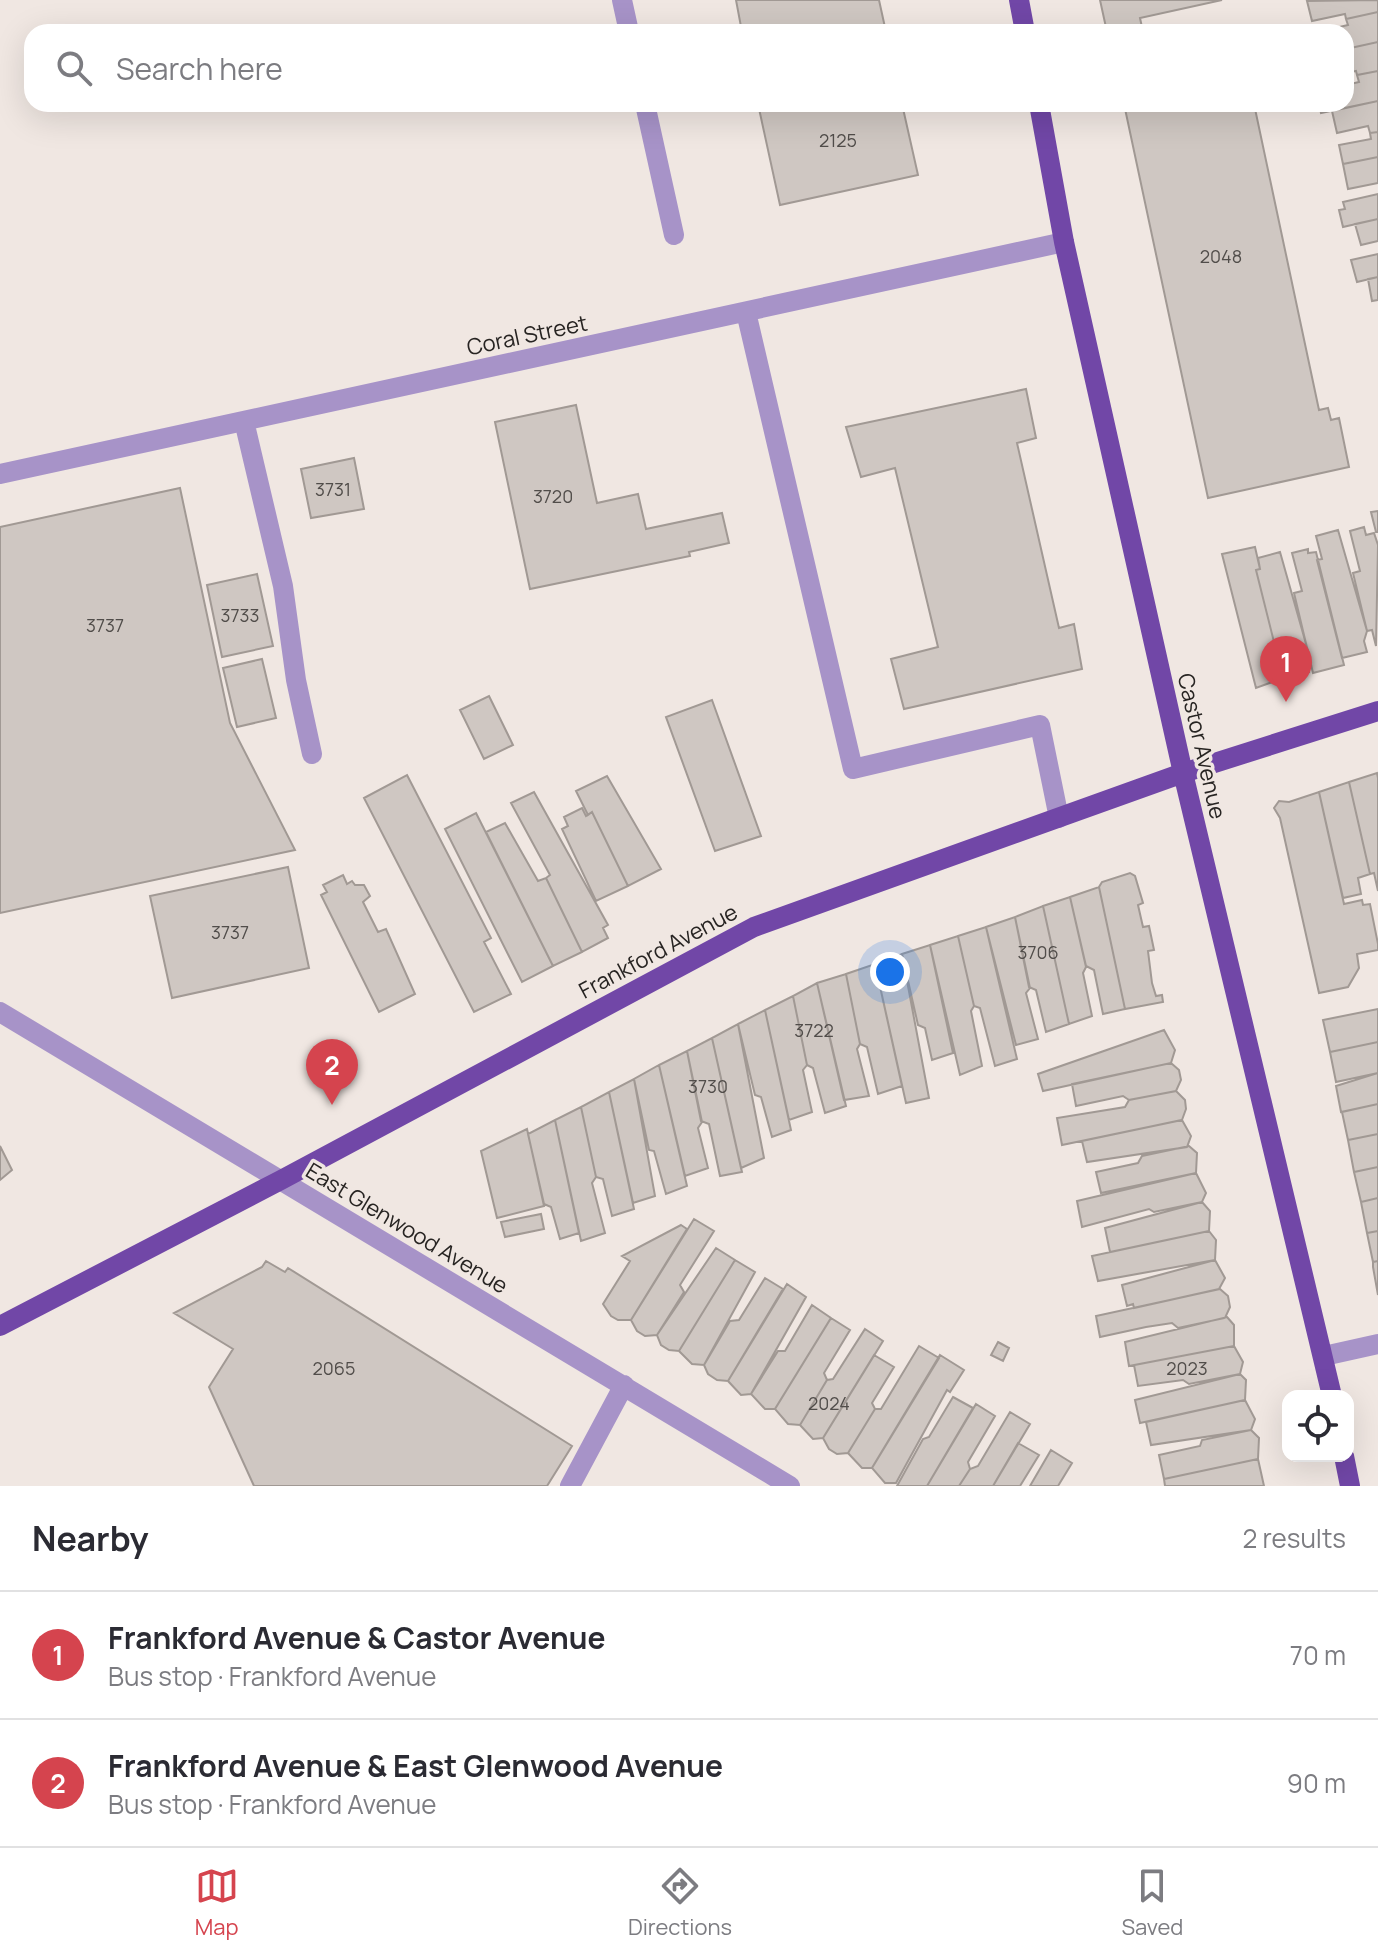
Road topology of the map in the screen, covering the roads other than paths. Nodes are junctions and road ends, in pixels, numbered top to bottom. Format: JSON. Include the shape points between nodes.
{"nodes":[{"id":1,"x":622,"y":0,"type":"edge"},
{"id":2,"x":1019,"y":0,"type":"edge"},
{"id":3,"x":627,"y":24,"type":"edge"},
{"id":4,"x":1024,"y":24,"type":"edge"},
{"id":5,"x":647,"y":112,"type":"edge"},
{"id":6,"x":1040,"y":112,"type":"edge"},
{"id":7,"x":674,"y":235,"type":"dead end"},
{"id":8,"x":1064,"y":242,"type":"junction"},
{"id":9,"x":746,"y":312,"type":"junction"},
{"id":10,"x":244,"y":421,"type":"junction"},
{"id":11,"x":0,"y":474,"type":"edge"},
{"id":12,"x":1378,"y":711,"type":"edge"},
{"id":13,"x":312,"y":754,"type":"dead end"},
{"id":14,"x":1183,"y":773,"type":"junction"},
{"id":15,"x":1059,"y":818,"type":"junction"},
{"id":16,"x":0,"y":1012,"type":"edge"},
{"id":17,"x":281,"y":1180,"type":"junction"},
{"id":18,"x":0,"y":1326,"type":"edge"},
{"id":19,"x":1378,"y":1344,"type":"edge"},
{"id":20,"x":1324,"y":1356,"type":"junction"},
{"id":21,"x":624,"y":1385,"type":"junction"},
{"id":22,"x":1331,"y":1390,"type":"edge"},
{"id":23,"x":1345,"y":1462,"type":"edge"},
{"id":24,"x":570,"y":1486,"type":"edge"},
{"id":25,"x":790,"y":1486,"type":"edge"},
{"id":26,"x":1350,"y":1486,"type":"edge"}],
"edges":[{"from":1,"to":3,"type":"street"},
{"from":2,"to":4,"type":"main road"},
{"from":5,"to":7,"type":"street"},
{"from":6,"to":8,"type":"main road","name":"Castor Avenue"},
{"from":8,"to":9,"type":"street","name":"Coral Street"},
{"from":8,"to":14,"type":"main road","name":"Castor Avenue"},
{"from":9,"to":10,"type":"street","name":"Coral Street"},
{"from":9,"to":15,"type":"street","via":[[853,769],[1040,725]]},
{"from":10,"to":11,"type":"street","name":"Coral Street"},
{"from":10,"to":13,"type":"street","via":[[283,586]]},
{"from":12,"to":14,"type":"main road","name":"Frankford Avenue"},
{"from":14,"to":15,"type":"main road","name":"Frankford Avenue"},
{"from":14,"to":20,"type":"main road","name":"Castor Avenue"},
{"from":15,"to":17,"type":"main road","name":"Frankford Avenue","via":[[754,927]]},
{"from":16,"to":17,"type":"street","name":"East Glenwood Avenue"},
{"from":17,"to":18,"type":"main road","name":"Frankford Avenue"},
{"from":17,"to":21,"type":"street","name":"East Glenwood Avenue"},
{"from":19,"to":20,"type":"street"},
{"from":20,"to":22,"type":"main road","name":"Castor Avenue"},
{"from":21,"to":24,"type":"street"},
{"from":21,"to":25,"type":"street","name":"East Glenwood Avenue"},
{"from":23,"to":26,"type":"main road"}]}
